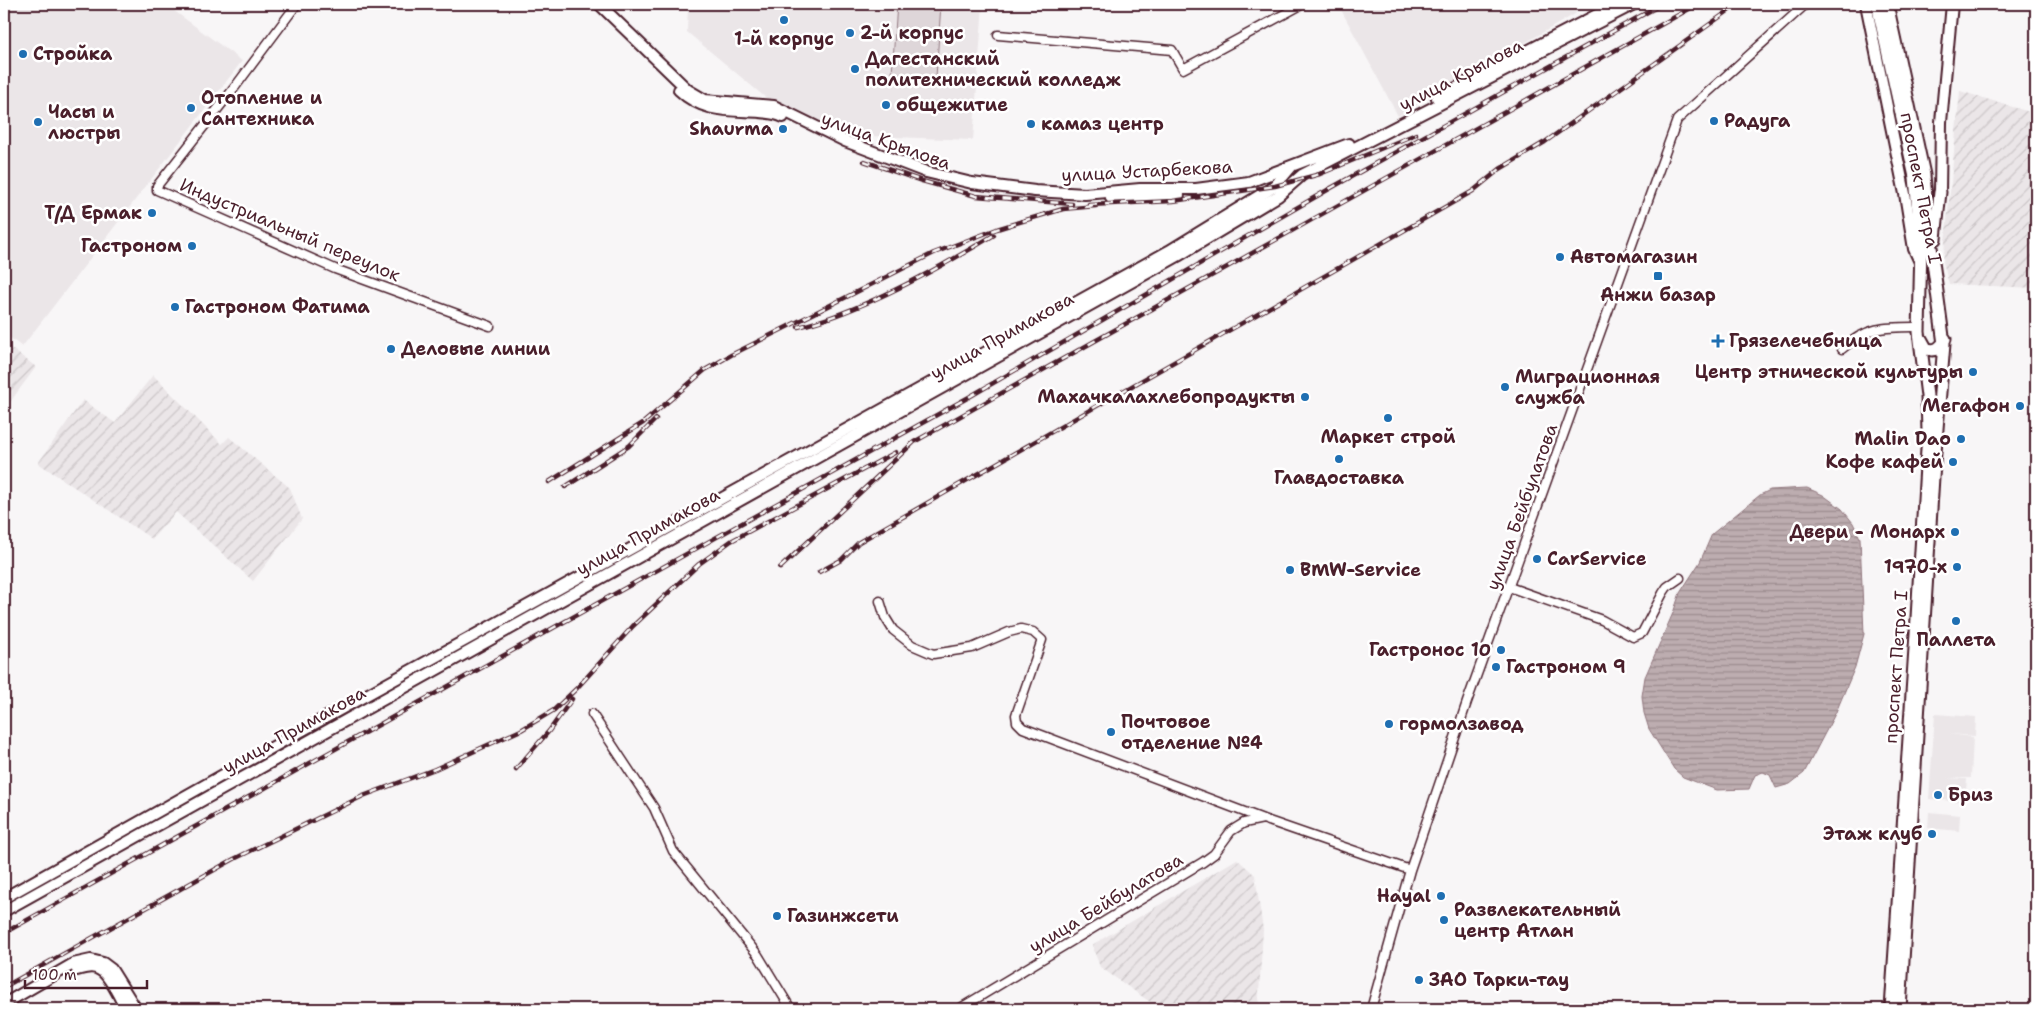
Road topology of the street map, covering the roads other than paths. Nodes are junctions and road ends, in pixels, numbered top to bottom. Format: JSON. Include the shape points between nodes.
{"nodes":[{"id":1,"x":297,"y":4,"type":"edge"},
{"id":2,"x":594,"y":4,"type":"edge"},
{"id":3,"x":599,"y":4,"type":"edge"},
{"id":4,"x":1302,"y":4,"type":"edge"},
{"id":5,"x":1618,"y":4,"type":"edge"},
{"id":6,"x":1634,"y":4,"type":"edge"},
{"id":7,"x":1806,"y":4,"type":"edge"},
{"id":8,"x":1866,"y":4,"type":"edge"},
{"id":9,"x":1877,"y":4,"type":"edge"},
{"id":10,"x":1887,"y":4,"type":"edge"},
{"id":11,"x":1952,"y":4,"type":"edge"},
{"id":12,"x":998,"y":35,"type":"dead end"},
{"id":13,"x":1907,"y":116,"type":"junction"},
{"id":14,"x":1292,"y":166,"type":"junction"},
{"id":15,"x":1298,"y":179,"type":"junction"},
{"id":16,"x":1273,"y":185,"type":"junction"},
{"id":17,"x":1940,"y":192,"type":"joint"},
{"id":18,"x":1921,"y":264,"type":"junction"},
{"id":19,"x":490,"y":326,"type":"dead end"},
{"id":20,"x":1919,"y":330,"type":"junction"},
{"id":21,"x":1945,"y":339,"type":"junction"},
{"id":22,"x":1842,"y":349,"type":"dead end"},
{"id":23,"x":1680,"y":578,"type":"dead end"},
{"id":24,"x":1510,"y":587,"type":"junction"},
{"id":25,"x":880,"y":601,"type":"dead end"},
{"id":26,"x":592,"y":714,"type":"dead end"},
{"id":27,"x":1263,"y":819,"type":"junction"},
{"id":28,"x":1410,"y":870,"type":"junction"},
{"id":29,"x":4,"y":898,"type":"edge"},
{"id":30,"x":4,"y":911,"type":"edge"},
{"id":31,"x":4,"y":1004,"type":"edge"},
{"id":32,"x":8,"y":1009,"type":"edge"},
{"id":33,"x":126,"y":1009,"type":"edge"},
{"id":34,"x":136,"y":1009,"type":"edge"},
{"id":35,"x":791,"y":1009,"type":"edge"},
{"id":36,"x":959,"y":1009,"type":"edge"},
{"id":37,"x":1372,"y":1009,"type":"edge"},
{"id":38,"x":1891,"y":1009,"type":"edge"},
{"id":39,"x":1900,"y":1009,"type":"edge"}],
"edges":[{"from":1,"to":19,"type":"street","name":"Индустриальный переулок","via":[[157,186],[158,190],[335,269]]},
{"from":2,"to":16,"type":"main road","name":"улица Крылова","via":[[693,102],[708,108],[779,114],[862,154],[925,176],[1000,193],[1086,198],[1196,194]]},
{"from":3,"to":14,"type":"main road","name":"улица Устарбекова","via":[[688,90],[705,100],[774,106],[885,157],[926,172],[972,183],[1084,194],[1196,189],[1249,182]]},
{"from":4,"to":12,"type":"street","via":[[1183,69],[1172,50]]},
{"from":5,"to":14,"type":"main road","name":"улица Устарбекова","via":[[1351,144]]},
{"from":6,"to":15,"type":"main road","name":"улица Крылова"},
{"from":7,"to":24,"type":"street","name":"улица Бейбулатова","via":[[1677,120]]},
{"from":8,"to":18,"type":"main road","name":"проспект Петра I","via":[[1914,249]]},
{"from":9,"to":13,"type":"main road"},
{"from":10,"to":13,"type":"main road"},
{"from":11,"to":17,"type":"main road","name":"проспект Петра I","via":[[1940,122]]},
{"from":13,"to":18,"type":"main road"},
{"from":13,"to":21,"type":"main road","via":[[1924,175]]},
{"from":14,"to":15,"type":"main road"},
{"from":14,"to":16,"type":"main road"},
{"from":15,"to":16,"type":"main road","name":"улица Крылова"},
{"from":15,"to":30,"type":"main road","name":"улица Примакова","via":[[1278,196],[1178,256]]},
{"from":16,"to":29,"type":"main road","name":"улица Примакова","via":[[1169,251],[1068,308]]},
{"from":17,"to":21,"type":"main road","via":[[1935,242]]},
{"from":18,"to":20,"type":"main road","name":"проспект Петра I"},
{"from":20,"to":21,"type":"main road","via":[[1924,346],[1930,350],[1937,349]]},
{"from":20,"to":22,"type":"street","via":[[1871,330],[1857,336]]},
{"from":20,"to":38,"type":"main road","name":"проспект Петра I","via":[[1928,396],[1928,432]]},
{"from":21,"to":39,"type":"main road","name":"проспект Петра I","via":[[1933,478]]},
{"from":23,"to":24,"type":"street","via":[[1667,587],[1642,633],[1633,637],[1602,620]]},
{"from":24,"to":28,"type":"street","name":"улица Бейбулатова"},
{"from":25,"to":27,"type":"street","via":[[893,630],[912,645],[933,654],[972,648],[1021,629],[1032,632],[1042,640],[1016,715],[1023,728]]},
{"from":26,"to":35,"type":"street","via":[[654,808],[673,851],[758,955]]},
{"from":27,"to":28,"type":"street"},
{"from":27,"to":36,"type":"street","name":"улица Бейбулатова","via":[[1235,828],[1214,854]]},
{"from":28,"to":37,"type":"street","name":"улица Бейбулатова"},
{"from":31,"to":34,"type":"main road","via":[[74,964],[91,960],[111,969]]},
{"from":32,"to":33,"type":"main road","via":[[76,971],[90,967],[101,970]]}]}
